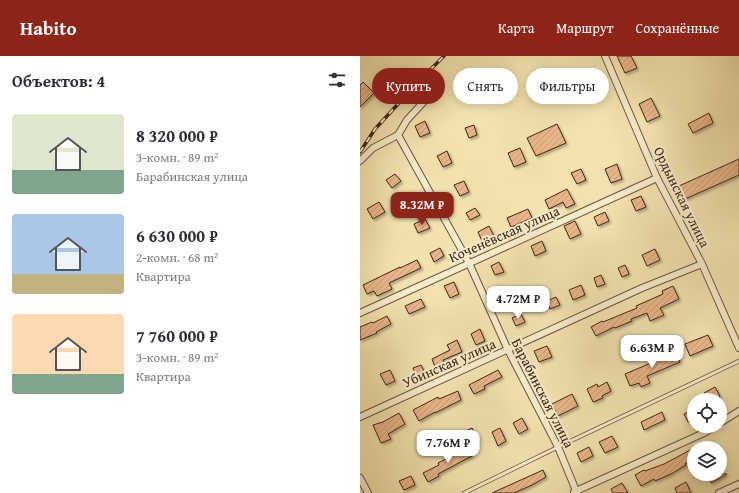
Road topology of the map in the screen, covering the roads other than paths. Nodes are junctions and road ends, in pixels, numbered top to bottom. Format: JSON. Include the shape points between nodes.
{"nodes":[{"id":1,"x":605,"y":56,"type":"edge"},
{"id":2,"x":422,"y":104,"type":"edge"},
{"id":3,"x":398,"y":135,"type":"junction"},
{"id":4,"x":360,"y":161,"type":"edge"},
{"id":5,"x":657,"y":178,"type":"junction"},
{"id":6,"x":469,"y":263,"type":"junction"},
{"id":7,"x":702,"y":264,"type":"junction"},
{"id":8,"x":360,"y":312,"type":"edge"},
{"id":9,"x":739,"y":348,"type":"edge"},
{"id":10,"x":508,"y":350,"type":"junction"},
{"id":11,"x":739,"y":361,"type":"edge"},
{"id":12,"x":739,"y":411,"type":"edge"},
{"id":13,"x":360,"y":417,"type":"edge"},
{"id":14,"x":727,"y":419,"type":"edge"},
{"id":15,"x":704,"y":433,"type":"edge"},
{"id":16,"x":558,"y":447,"type":"junction"},
{"id":17,"x":360,"y":478,"type":"edge"},
{"id":18,"x":739,"y":484,"type":"edge"},
{"id":19,"x":575,"y":492,"type":"edge"},
{"id":20,"x":368,"y":493,"type":"edge"},
{"id":21,"x":464,"y":493,"type":"edge"},
{"id":22,"x":719,"y":493,"type":"edge"}],
"edges":[{"from":1,"to":5,"type":"street","name":"Ордынская улица"},
{"from":2,"to":3,"type":"street"},
{"from":3,"to":4,"type":"street","via":[[373,148]]},
{"from":3,"to":6,"type":"street","name":"Барабинская улица"},
{"from":5,"to":6,"type":"street","name":"Коченёвская улица"},
{"from":5,"to":7,"type":"street","name":"Ордынская улица"},
{"from":6,"to":8,"type":"street","name":"Коченёвская улица"},
{"from":6,"to":10,"type":"street","name":"Барабинская улица"},
{"from":7,"to":9,"type":"street","name":"Ордынская улица"},
{"from":7,"to":10,"type":"street","name":"Убинская улица","via":[[642,288]]},
{"from":10,"to":13,"type":"street","name":"Убинская улица"},
{"from":10,"to":16,"type":"street","name":"Барабинская улица"},
{"from":11,"to":16,"type":"lane"},
{"from":12,"to":14,"type":"street"},
{"from":15,"to":19,"type":"street"},
{"from":16,"to":19,"type":"street","name":"Барабинская улица"},
{"from":16,"to":21,"type":"lane"},
{"from":17,"to":20,"type":"street"},
{"from":18,"to":22,"type":"street"}]}
